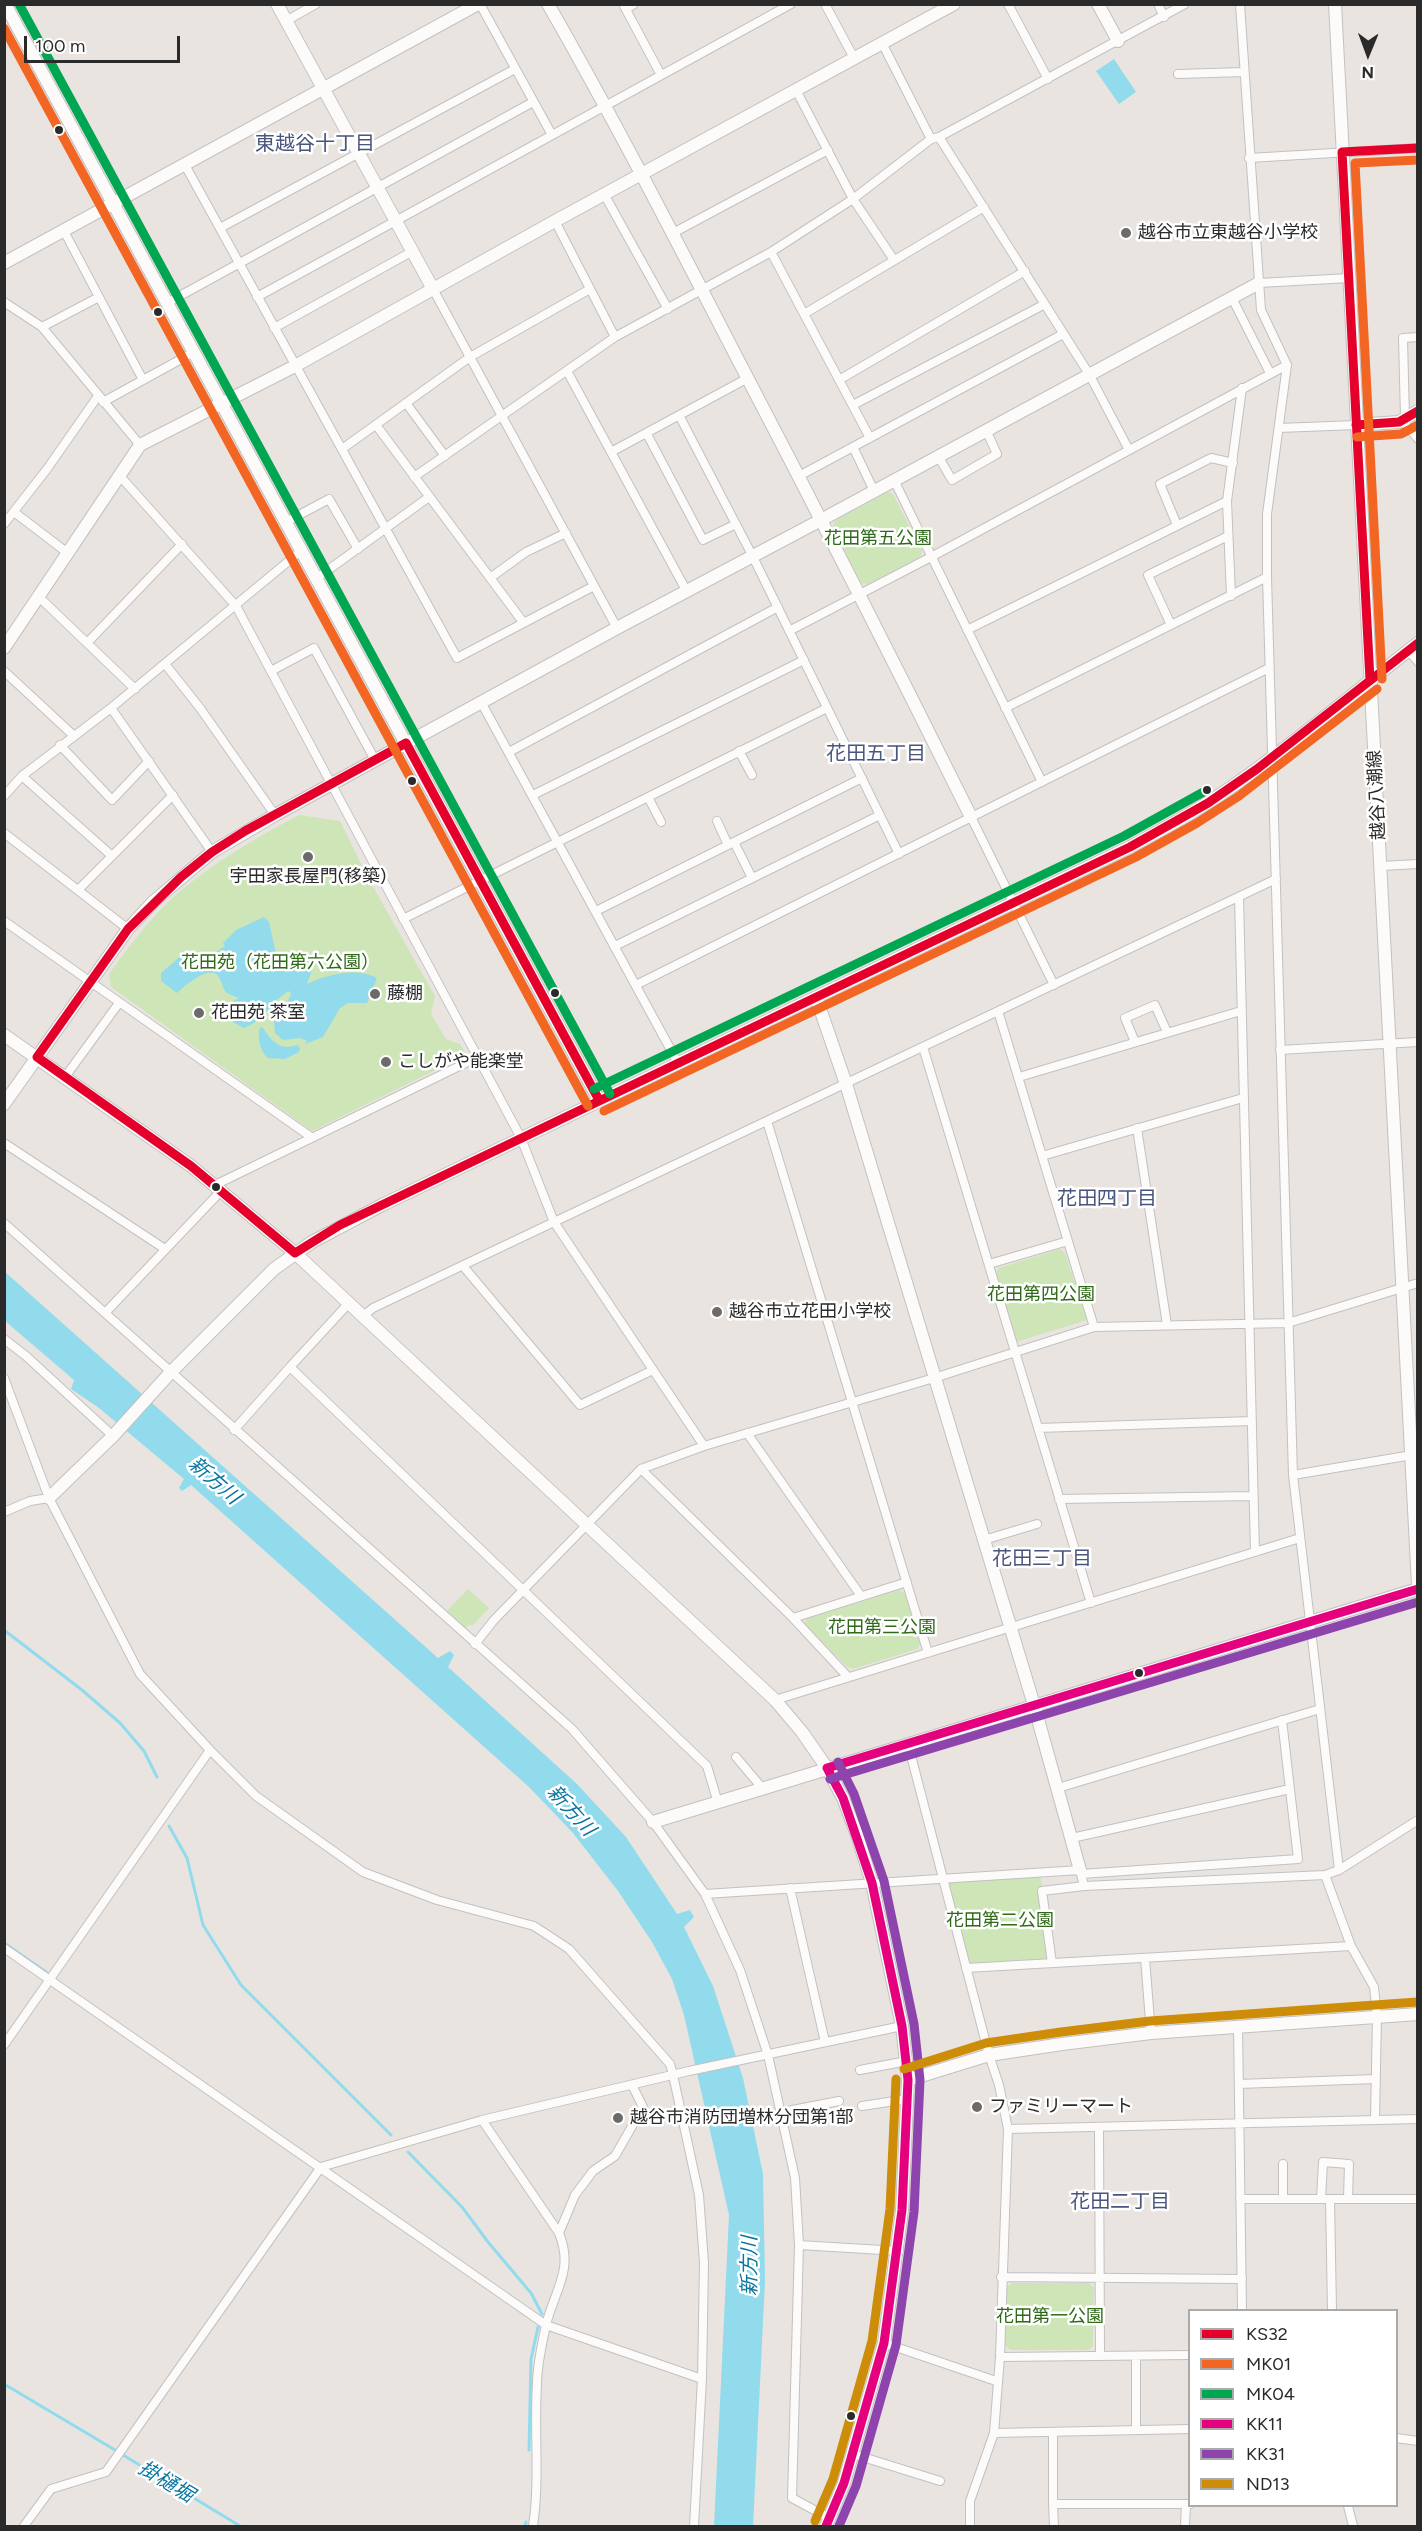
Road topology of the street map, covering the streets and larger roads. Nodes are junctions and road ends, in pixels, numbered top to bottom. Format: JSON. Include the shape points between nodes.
{"nodes":[{"id":1,"x":5,"y":4,"type":"edge"},
{"id":2,"x":277,"y":4,"type":"edge"},
{"id":3,"x":316,"y":4,"type":"edge"},
{"id":4,"x":479,"y":4,"type":"edge"},
{"id":5,"x":548,"y":4,"type":"edge"},
{"id":6,"x":634,"y":4,"type":"edge"},
{"id":7,"x":791,"y":4,"type":"edge"},
{"id":8,"x":825,"y":4,"type":"edge"},
{"id":9,"x":954,"y":4,"type":"edge"},
{"id":10,"x":1008,"y":4,"type":"edge"},
{"id":11,"x":1098,"y":4,"type":"edge"},
{"id":12,"x":1158,"y":4,"type":"edge"},
{"id":13,"x":1185,"y":4,"type":"edge"},
{"id":14,"x":1240,"y":4,"type":"edge"},
{"id":15,"x":1335,"y":4,"type":"edge"},
{"id":16,"x":624,"y":7,"type":"edge"},
{"id":17,"x":1164,"y":17,"type":"junction"},
{"id":18,"x":286,"y":21,"type":"junction"},
{"id":19,"x":1118,"y":41,"type":"junction"},
{"id":20,"x":882,"y":43,"type":"junction"},
{"id":21,"x":854,"y":58,"type":"junction"},
{"id":22,"x":515,"y":69,"type":"junction"},
{"id":23,"x":1244,"y":72,"type":"junction"},
{"id":24,"x":661,"y":75,"type":"junction"},
{"id":25,"x":1178,"y":75,"type":"dead end"},
{"id":26,"x":1048,"y":79,"type":"junction"},
{"id":27,"x":324,"y":89,"type":"junction"},
{"id":28,"x":796,"y":90,"type":"junction"},
{"id":29,"x":533,"y":102,"type":"junction"},
{"id":30,"x":606,"y":105,"type":"junction"},
{"id":31,"x":552,"y":135,"type":"junction"},
{"id":32,"x":935,"y":138,"type":"junction"},
{"id":33,"x":1418,"y":148,"type":"edge"},
{"id":34,"x":828,"y":150,"type":"junction"},
{"id":35,"x":1342,"y":152,"type":"junction"},
{"id":36,"x":360,"y":153,"type":"junction"},
{"id":37,"x":1249,"y":158,"type":"junction"},
{"id":38,"x":185,"y":165,"type":"junction"},
{"id":39,"x":642,"y":174,"type":"junction"},
{"id":40,"x":378,"y":187,"type":"junction"},
{"id":41,"x":604,"y":194,"type":"junction"},
{"id":42,"x":853,"y":199,"type":"junction"},
{"id":43,"x":114,"y":204,"type":"junction"},
{"id":44,"x":984,"y":207,"type":"junction"},
{"id":45,"x":396,"y":220,"type":"junction"},
{"id":46,"x":555,"y":221,"type":"junction"},
{"id":47,"x":220,"y":228,"type":"junction"},
{"id":48,"x":64,"y":231,"type":"junction"},
{"id":49,"x":672,"y":233,"type":"junction"},
{"id":50,"x":413,"y":251,"type":"junction"},
{"id":51,"x":771,"y":252,"type":"junction"},
{"id":52,"x":894,"y":260,"type":"junction"},
{"id":53,"x":4,"y":263,"type":"edge"},
{"id":54,"x":239,"y":263,"type":"junction"},
{"id":55,"x":1024,"y":271,"type":"junction"},
{"id":56,"x":1349,"y":278,"type":"junction"},
{"id":57,"x":1259,"y":282,"type":"junction"},
{"id":58,"x":434,"y":289,"type":"junction"},
{"id":59,"x":590,"y":289,"type":"junction"},
{"id":60,"x":702,"y":290,"type":"junction"},
{"id":61,"x":99,"y":297,"type":"junction"},
{"id":62,"x":257,"y":297,"type":"junction"},
{"id":63,"x":1232,"y":298,"type":"junction"},
{"id":64,"x":4,"y":302,"type":"edge"},
{"id":65,"x":167,"y":303,"type":"junction"},
{"id":66,"x":1045,"y":304,"type":"junction"},
{"id":67,"x":668,"y":309,"type":"junction"},
{"id":68,"x":804,"y":314,"type":"junction"},
{"id":69,"x":42,"y":327,"type":"junction"},
{"id":70,"x":274,"y":328,"type":"junction"},
{"id":71,"x":1063,"y":334,"type":"junction"},
{"id":72,"x":615,"y":337,"type":"junction"},
{"id":73,"x":1418,"y":337,"type":"edge"},
{"id":74,"x":194,"y":352,"type":"junction"},
{"id":75,"x":470,"y":357,"type":"junction"},
{"id":76,"x":1287,"y":365,"type":"junction"},
{"id":77,"x":295,"y":366,"type":"junction"},
{"id":78,"x":567,"y":371,"type":"junction"},
{"id":79,"x":1269,"y":373,"type":"junction"},
{"id":80,"x":1089,"y":374,"type":"junction"},
{"id":81,"x":748,"y":378,"type":"junction"},
{"id":82,"x":143,"y":380,"type":"junction"},
{"id":83,"x":839,"y":380,"type":"junction"},
{"id":84,"x":1242,"y":388,"type":"junction"},
{"id":85,"x":100,"y":399,"type":"junction"},
{"id":86,"x":406,"y":403,"type":"junction"},
{"id":87,"x":222,"y":405,"type":"junction"},
{"id":88,"x":853,"y":405,"type":"junction"},
{"id":89,"x":1418,"y":411,"type":"edge"},
{"id":90,"x":502,"y":416,"type":"junction"},
{"id":91,"x":680,"y":417,"type":"junction"},
{"id":92,"x":1405,"y":419,"type":"junction"},
{"id":93,"x":376,"y":425,"type":"junction"},
{"id":94,"x":1356,"y":425,"type":"junction"},
{"id":95,"x":1279,"y":428,"type":"junction"},
{"id":96,"x":986,"y":430,"type":"junction"},
{"id":97,"x":647,"y":434,"type":"junction"},
{"id":98,"x":870,"y":438,"type":"junction"},
{"id":99,"x":1418,"y":439,"type":"edge"},
{"id":100,"x":140,"y":445,"type":"junction"},
{"id":101,"x":852,"y":447,"type":"junction"},
{"id":102,"x":342,"y":449,"type":"junction"},
{"id":103,"x":1129,"y":450,"type":"junction"},
{"id":104,"x":611,"y":452,"type":"junction"},
{"id":105,"x":445,"y":456,"type":"junction"},
{"id":106,"x":938,"y":456,"type":"junction"},
{"id":107,"x":1233,"y":463,"type":"junction"},
{"id":108,"x":120,"y":476,"type":"junction"},
{"id":109,"x":799,"y":476,"type":"junction"},
{"id":110,"x":414,"y":477,"type":"junction"},
{"id":111,"x":894,"y":480,"type":"junction"},
{"id":112,"x":874,"y":491,"type":"junction"},
{"id":113,"x":429,"y":497,"type":"junction"},
{"id":114,"x":1227,"y":501,"type":"junction"},
{"id":115,"x":14,"y":512,"type":"junction"},
{"id":116,"x":822,"y":520,"type":"junction"},
{"id":117,"x":286,"y":522,"type":"junction"},
{"id":118,"x":4,"y":524,"type":"edge"},
{"id":119,"x":736,"y":524,"type":"junction"},
{"id":120,"x":1177,"y":525,"type":"junction"},
{"id":121,"x":386,"y":528,"type":"junction"},
{"id":122,"x":566,"y":533,"type":"junction"},
{"id":123,"x":1228,"y":536,"type":"junction"},
{"id":124,"x":182,"y":544,"type":"junction"},
{"id":125,"x":358,"y":549,"type":"junction"},
{"id":126,"x":302,"y":550,"type":"junction"},
{"id":127,"x":69,"y":554,"type":"junction"},
{"id":128,"x":752,"y":555,"type":"junction"},
{"id":129,"x":931,"y":557,"type":"junction"},
{"id":130,"x":317,"y":578,"type":"junction"},
{"id":131,"x":490,"y":578,"type":"junction"},
{"id":132,"x":1267,"y":578,"type":"junction"},
{"id":133,"x":594,"y":585,"type":"junction"},
{"id":134,"x":686,"y":590,"type":"junction"},
{"id":135,"x":860,"y":594,"type":"junction"},
{"id":136,"x":1230,"y":596,"type":"junction"},
{"id":137,"x":39,"y":597,"type":"junction"},
{"id":138,"x":236,"y":606,"type":"junction"},
{"id":139,"x":778,"y":607,"type":"junction"},
{"id":140,"x":523,"y":622,"type":"junction"},
{"id":141,"x":1171,"y":625,"type":"junction"},
{"id":142,"x":617,"y":628,"type":"junction"},
{"id":143,"x":967,"y":630,"type":"junction"},
{"id":144,"x":789,"y":631,"type":"junction"},
{"id":145,"x":87,"y":643,"type":"junction"},
{"id":146,"x":1413,"y":647,"type":"edge"},
{"id":147,"x":4,"y":648,"type":"edge"},
{"id":148,"x":804,"y":660,"type":"junction"},
{"id":149,"x":1418,"y":662,"type":"edge"},
{"id":150,"x":165,"y":664,"type":"junction"},
{"id":151,"x":1269,"y":668,"type":"junction"},
{"id":152,"x":4,"y":671,"type":"edge"},
{"id":153,"x":271,"y":671,"type":"junction"},
{"id":154,"x":1370,"y":680,"type":"junction"},
{"id":155,"x":135,"y":689,"type":"junction"},
{"id":156,"x":481,"y":702,"type":"junction"},
{"id":157,"x":111,"y":708,"type":"junction"},
{"id":158,"x":827,"y":708,"type":"junction"},
{"id":159,"x":1005,"y":708,"type":"junction"},
{"id":160,"x":73,"y":735,"type":"junction"},
{"id":161,"x":406,"y":743,"type":"junction"},
{"id":162,"x":60,"y":745,"type":"junction"},
{"id":163,"x":509,"y":752,"type":"junction"},
{"id":164,"x":740,"y":752,"type":"junction"},
{"id":165,"x":1272,"y":758,"type":"junction"},
{"id":166,"x":375,"y":760,"type":"junction"},
{"id":167,"x":149,"y":761,"type":"junction"},
{"id":168,"x":22,"y":776,"type":"junction"},
{"id":169,"x":752,"y":776,"type":"dead end"},
{"id":170,"x":862,"y":778,"type":"junction"},
{"id":171,"x":1042,"y":782,"type":"junction"},
{"id":172,"x":331,"y":784,"type":"junction"},
{"id":173,"x":173,"y":795,"type":"junction"},
{"id":174,"x":533,"y":795,"type":"junction"},
{"id":175,"x":4,"y":796,"type":"edge"},
{"id":176,"x":648,"y":797,"type":"junction"},
{"id":177,"x":275,"y":815,"type":"junction"},
{"id":178,"x":880,"y":815,"type":"junction"},
{"id":179,"x":971,"y":817,"type":"junction"},
{"id":180,"x":717,"y":821,"type":"dead end"},
{"id":181,"x":661,"y":822,"type":"dead end"},
{"id":182,"x":4,"y":833,"type":"edge"},
{"id":183,"x":558,"y":842,"type":"junction"},
{"id":184,"x":731,"y":843,"type":"junction"},
{"id":185,"x":212,"y":852,"type":"junction"},
{"id":186,"x":899,"y":854,"type":"junction"},
{"id":187,"x":112,"y":856,"type":"junction"},
{"id":188,"x":1418,"y":864,"type":"edge"},
{"id":189,"x":1381,"y":866,"type":"junction"},
{"id":190,"x":752,"y":878,"type":"junction"},
{"id":191,"x":1276,"y":879,"type":"junction"},
{"id":192,"x":481,"y":880,"type":"junction"},
{"id":193,"x":78,"y":890,"type":"junction"},
{"id":194,"x":1239,"y":897,"type":"junction"},
{"id":195,"x":1013,"y":903,"type":"junction"},
{"id":196,"x":596,"y":910,"type":"junction"},
{"id":197,"x":403,"y":919,"type":"junction"},
{"id":198,"x":4,"y":921,"type":"edge"},
{"id":199,"x":128,"y":929,"type":"junction"},
{"id":200,"x":615,"y":946,"type":"junction"},
{"id":201,"x":90,"y":982,"type":"junction"},
{"id":202,"x":636,"y":985,"type":"junction"},
{"id":203,"x":1054,"y":985,"type":"junction"},
{"id":204,"x":816,"y":997,"type":"junction"},
{"id":205,"x":119,"y":1003,"type":"junction"},
{"id":206,"x":998,"y":1011,"type":"junction"},
{"id":207,"x":1241,"y":1011,"type":"junction"},
{"id":208,"x":1167,"y":1032,"type":"junction"},
{"id":209,"x":4,"y":1035,"type":"edge"},
{"id":210,"x":1135,"y":1042,"type":"junction"},
{"id":211,"x":1418,"y":1042,"type":"edge"},
{"id":212,"x":1390,"y":1044,"type":"junction"},
{"id":213,"x":922,"y":1047,"type":"junction"},
{"id":214,"x":1280,"y":1050,"type":"junction"},
{"id":215,"x":478,"y":1057,"type":"junction"},
{"id":216,"x":37,"y":1058,"type":"junction"},
{"id":217,"x":678,"y":1063,"type":"junction"},
{"id":218,"x":65,"y":1077,"type":"junction"},
{"id":219,"x":1019,"y":1077,"type":"junction"},
{"id":220,"x":846,"y":1084,"type":"junction"},
{"id":221,"x":1243,"y":1098,"type":"junction"},
{"id":222,"x":598,"y":1100,"type":"junction"},
{"id":223,"x":4,"y":1104,"type":"edge"},
{"id":224,"x":767,"y":1121,"type":"junction"},
{"id":225,"x":1137,"y":1128,"type":"junction"},
{"id":226,"x":311,"y":1137,"type":"junction"},
{"id":227,"x":521,"y":1138,"type":"junction"},
{"id":228,"x":4,"y":1143,"type":"edge"},
{"id":229,"x":1042,"y":1156,"type":"junction"},
{"id":230,"x":218,"y":1187,"type":"junction"},
{"id":231,"x":554,"y":1222,"type":"junction"},
{"id":232,"x":4,"y":1223,"type":"edge"},
{"id":233,"x":1068,"y":1241,"type":"junction"},
{"id":234,"x":165,"y":1249,"type":"junction"},
{"id":235,"x":295,"y":1253,"type":"junction"},
{"id":236,"x":989,"y":1264,"type":"junction"},
{"id":237,"x":463,"y":1266,"type":"junction"},
{"id":238,"x":1418,"y":1283,"type":"edge"},
{"id":239,"x":1402,"y":1288,"type":"junction"},
{"id":240,"x":349,"y":1303,"type":"junction"},
{"id":241,"x":105,"y":1313,"type":"junction"},
{"id":242,"x":363,"y":1316,"type":"junction"},
{"id":243,"x":1288,"y":1323,"type":"junction"},
{"id":244,"x":1249,"y":1324,"type":"junction"},
{"id":245,"x":1167,"y":1325,"type":"junction"},
{"id":246,"x":1094,"y":1327,"type":"junction"},
{"id":247,"x":4,"y":1339,"type":"edge"},
{"id":248,"x":1015,"y":1352,"type":"junction"},
{"id":249,"x":290,"y":1367,"type":"junction"},
{"id":250,"x":653,"y":1370,"type":"junction"},
{"id":251,"x":170,"y":1373,"type":"junction"},
{"id":252,"x":4,"y":1378,"type":"edge"},
{"id":253,"x":934,"y":1378,"type":"junction"},
{"id":254,"x":852,"y":1402,"type":"junction"},
{"id":255,"x":1251,"y":1421,"type":"junction"},
{"id":256,"x":1038,"y":1428,"type":"junction"},
{"id":257,"x":234,"y":1430,"type":"junction"},
{"id":258,"x":747,"y":1433,"type":"junction"},
{"id":259,"x":113,"y":1436,"type":"junction"},
{"id":260,"x":704,"y":1446,"type":"junction"},
{"id":261,"x":1414,"y":1454,"type":"edge"},
{"id":262,"x":641,"y":1469,"type":"junction"},
{"id":263,"x":1293,"y":1475,"type":"junction"},
{"id":264,"x":1253,"y":1496,"type":"junction"},
{"id":265,"x":49,"y":1498,"type":"junction"},
{"id":266,"x":1059,"y":1499,"type":"junction"},
{"id":267,"x":4,"y":1512,"type":"edge"},
{"id":268,"x":1037,"y":1524,"type":"dead end"},
{"id":269,"x":586,"y":1526,"type":"junction"},
{"id":270,"x":1300,"y":1539,"type":"junction"},
{"id":271,"x":984,"y":1540,"type":"junction"},
{"id":272,"x":1255,"y":1552,"type":"junction"},
{"id":273,"x":907,"y":1582,"type":"junction"},
{"id":274,"x":1418,"y":1587,"type":"edge"},
{"id":275,"x":525,"y":1591,"type":"junction"},
{"id":276,"x":861,"y":1596,"type":"junction"},
{"id":277,"x":1091,"y":1603,"type":"junction"},
{"id":278,"x":794,"y":1618,"type":"junction"},
{"id":279,"x":1310,"y":1622,"type":"junction"},
{"id":280,"x":1010,"y":1628,"type":"junction"},
{"id":281,"x":475,"y":1644,"type":"junction"},
{"id":282,"x":928,"y":1653,"type":"junction"},
{"id":283,"x":848,"y":1677,"type":"junction"},
{"id":284,"x":775,"y":1700,"type":"junction"},
{"id":285,"x":1034,"y":1705,"type":"junction"},
{"id":286,"x":1320,"y":1709,"type":"junction"},
{"id":287,"x":1282,"y":1720,"type":"junction"},
{"id":288,"x":908,"y":1744,"type":"junction"},
{"id":289,"x":210,"y":1750,"type":"junction"},
{"id":290,"x":736,"y":1757,"type":"dead end"},
{"id":291,"x":827,"y":1768,"type":"junction"},
{"id":292,"x":1058,"y":1788,"type":"junction"},
{"id":293,"x":763,"y":1789,"type":"junction"},
{"id":294,"x":1290,"y":1789,"type":"junction"},
{"id":295,"x":718,"y":1803,"type":"junction"},
{"id":296,"x":1418,"y":1820,"type":"edge"},
{"id":297,"x":653,"y":1821,"type":"junction"},
{"id":298,"x":1072,"y":1838,"type":"junction"},
{"id":299,"x":1340,"y":1870,"type":"junction"},
{"id":300,"x":1081,"y":1872,"type":"junction"},
{"id":301,"x":1325,"y":1875,"type":"junction"},
{"id":302,"x":943,"y":1879,"type":"junction"},
{"id":303,"x":872,"y":1883,"type":"junction"},
{"id":304,"x":1084,"y":1886,"type":"junction"},
{"id":305,"x":790,"y":1888,"type":"junction"},
{"id":306,"x":705,"y":1894,"type":"junction"},
{"id":307,"x":1351,"y":1946,"type":"junction"},
{"id":308,"x":4,"y":1948,"type":"edge"},
{"id":309,"x":1145,"y":1958,"type":"junction"},
{"id":310,"x":1052,"y":1963,"type":"junction"},
{"id":311,"x":966,"y":1968,"type":"junction"},
{"id":312,"x":50,"y":1978,"type":"junction"},
{"id":313,"x":1418,"y":2014,"type":"edge"},
{"id":314,"x":1377,"y":2016,"type":"junction"},
{"id":315,"x":902,"y":2026,"type":"junction"},
{"id":316,"x":1238,"y":2027,"type":"junction"},
{"id":317,"x":1151,"y":2033,"type":"junction"},
{"id":318,"x":825,"y":2042,"type":"junction"},
{"id":319,"x":4,"y":2045,"type":"edge"},
{"id":320,"x":768,"y":2055,"type":"junction"},
{"id":321,"x":989,"y":2055,"type":"junction"},
{"id":322,"x":907,"y":2061,"type":"junction"},
{"id":323,"x":860,"y":2070,"type":"dead end"},
{"id":324,"x":673,"y":2075,"type":"junction"},
{"id":325,"x":1375,"y":2079,"type":"junction"},
{"id":326,"x":908,"y":2080,"type":"junction"},
{"id":327,"x":1239,"y":2084,"type":"junction"},
{"id":328,"x":632,"y":2085,"type":"junction"},
{"id":329,"x":908,"y":2099,"type":"junction"},
{"id":330,"x":839,"y":2101,"type":"dead end"},
{"id":331,"x":862,"y":2106,"type":"dead end"},
{"id":332,"x":782,"y":2112,"type":"junction"},
{"id":333,"x":1418,"y":2119,"type":"edge"},
{"id":334,"x":482,"y":2120,"type":"junction"},
{"id":335,"x":1375,"y":2120,"type":"junction"},
{"id":336,"x":1239,"y":2123,"type":"junction"},
{"id":337,"x":1099,"y":2127,"type":"junction"},
{"id":338,"x":1008,"y":2129,"type":"junction"},
{"id":339,"x":1283,"y":2164,"type":"dead end"},
{"id":340,"x":321,"y":2167,"type":"junction"},
{"id":341,"x":1240,"y":2199,"type":"junction"},
{"id":342,"x":1283,"y":2199,"type":"junction"},
{"id":343,"x":1325,"y":2199,"type":"junction"},
{"id":344,"x":1348,"y":2199,"type":"junction"},
{"id":345,"x":1418,"y":2199,"type":"edge"},
{"id":346,"x":560,"y":2233,"type":"junction"},
{"id":347,"x":799,"y":2245,"type":"junction"},
{"id":348,"x":899,"y":2251,"type":"junction"},
{"id":349,"x":1001,"y":2277,"type":"junction"},
{"id":350,"x":1100,"y":2278,"type":"junction"},
{"id":351,"x":1242,"y":2279,"type":"junction"},
{"id":352,"x":1242,"y":2309,"type":"edge"},
{"id":353,"x":1332,"y":2309,"type":"edge"},
{"id":354,"x":546,"y":2325,"type":"junction"},
{"id":355,"x":884,"y":2343,"type":"junction"},
{"id":356,"x":1188,"y":2355,"type":"edge"},
{"id":357,"x":1100,"y":2356,"type":"junction"},
{"id":358,"x":1137,"y":2356,"type":"junction"},
{"id":359,"x":1000,"y":2357,"type":"junction"},
{"id":360,"x":702,"y":2379,"type":"junction"},
{"id":361,"x":996,"y":2381,"type":"junction"},
{"id":362,"x":1188,"y":2429,"type":"edge"},
{"id":363,"x":1136,"y":2430,"type":"junction"},
{"id":364,"x":1053,"y":2432,"type":"junction"},
{"id":365,"x":994,"y":2433,"type":"junction"},
{"id":366,"x":1398,"y":2438,"type":"edge"},
{"id":367,"x":1418,"y":2441,"type":"edge"},
{"id":368,"x":854,"y":2454,"type":"junction"},
{"id":369,"x":940,"y":2481,"type":"dead end"},
{"id":370,"x":1187,"y":2504,"type":"edge"},
{"id":371,"x":1053,"y":2505,"type":"junction"},
{"id":372,"x":1348,"y":2507,"type":"edge"},
{"id":373,"x":830,"y":2524,"type":"edge"},
{"id":374,"x":24,"y":2526,"type":"edge"},
{"id":375,"x":533,"y":2526,"type":"edge"},
{"id":376,"x":694,"y":2526,"type":"edge"},
{"id":377,"x":970,"y":2526,"type":"edge"},
{"id":378,"x":1054,"y":2526,"type":"edge"},
{"id":379,"x":1185,"y":2526,"type":"edge"},
{"id":380,"x":1353,"y":2526,"type":"edge"}],
"edges":[{"from":1,"to":43,"type":"street"},
{"from":2,"to":18,"type":"street"},
{"from":3,"to":18,"type":"street"},
{"from":4,"to":22,"type":"street"},
{"from":4,"to":27,"type":"street"},
{"from":5,"to":30,"type":"street"},
{"from":6,"to":16,"type":"street"},
{"from":7,"to":24,"type":"street"},
{"from":8,"to":21,"type":"street"},
{"from":9,"to":20,"type":"street"},
{"from":10,"to":26,"type":"street"},
{"from":11,"to":19,"type":"street"},
{"from":12,"to":17,"type":"street"},
{"from":13,"to":17,"type":"street"},
{"from":14,"to":23,"type":"street"},
{"from":15,"to":35,"type":"street","name":"越谷八潮線"},
{"from":16,"to":24,"type":"street"},
{"from":17,"to":19,"type":"street"},
{"from":18,"to":27,"type":"street"},
{"from":19,"to":26,"type":"street"},
{"from":20,"to":21,"type":"street"},
{"from":20,"to":32,"type":"street"},
{"from":21,"to":28,"type":"street"},
{"from":22,"to":29,"type":"street"},
{"from":22,"to":36,"type":"street"},
{"from":23,"to":25,"type":"street"},
{"from":23,"to":37,"type":"street"},
{"from":24,"to":30,"type":"street"},
{"from":26,"to":32,"type":"street"},
{"from":27,"to":36,"type":"street"},
{"from":27,"to":38,"type":"street"},
{"from":28,"to":34,"type":"street"},
{"from":28,"to":39,"type":"street"},
{"from":29,"to":31,"type":"street"},
{"from":29,"to":40,"type":"street"},
{"from":30,"to":31,"type":"street"},
{"from":30,"to":39,"type":"street"},
{"from":31,"to":45,"type":"street"},
{"from":32,"to":42,"type":"street"},
{"from":32,"to":44,"type":"street"},
{"from":33,"to":35,"type":"street"},
{"from":34,"to":42,"type":"street"},
{"from":34,"to":49,"type":"street"},
{"from":35,"to":37,"type":"street"},
{"from":35,"to":56,"type":"street","name":"越谷八潮線"},
{"from":36,"to":40,"type":"street"},
{"from":36,"to":47,"type":"street"},
{"from":37,"to":57,"type":"street"},
{"from":38,"to":43,"type":"street"},
{"from":38,"to":47,"type":"street"},
{"from":39,"to":41,"type":"street"},
{"from":39,"to":49,"type":"street"},
{"from":40,"to":45,"type":"street"},
{"from":40,"to":54,"type":"street"},
{"from":41,"to":46,"type":"street"},
{"from":41,"to":67,"type":"street"},
{"from":42,"to":51,"type":"street"},
{"from":42,"to":52,"type":"street"},
{"from":43,"to":48,"type":"street"},
{"from":43,"to":65,"type":"street"},
{"from":44,"to":52,"type":"street"},
{"from":44,"to":55,"type":"street"},
{"from":45,"to":50,"type":"street"},
{"from":45,"to":62,"type":"street"},
{"from":46,"to":58,"type":"street"},
{"from":46,"to":59,"type":"street"},
{"from":47,"to":54,"type":"street"},
{"from":48,"to":53,"type":"street"},
{"from":48,"to":61,"type":"street"},
{"from":49,"to":60,"type":"street"},
{"from":50,"to":58,"type":"street"},
{"from":50,"to":70,"type":"street"},
{"from":51,"to":60,"type":"street"},
{"from":51,"to":68,"type":"street"},
{"from":52,"to":68,"type":"street"},
{"from":54,"to":62,"type":"street"},
{"from":54,"to":65,"type":"street"},
{"from":55,"to":66,"type":"street"},
{"from":55,"to":83,"type":"street"},
{"from":56,"to":57,"type":"street"},
{"from":56,"to":94,"type":"street","name":"越谷八潮線"},
{"from":57,"to":63,"type":"street"},
{"from":57,"to":76,"type":"street","via":[[1261,310]]},
{"from":58,"to":75,"type":"street"},
{"from":58,"to":77,"type":"street"},
{"from":59,"to":72,"type":"street"},
{"from":59,"to":75,"type":"street"},
{"from":60,"to":67,"type":"street"},
{"from":60,"to":81,"type":"street"},
{"from":61,"to":69,"type":"street"},
{"from":61,"to":82,"type":"street"},
{"from":62,"to":70,"type":"street"},
{"from":63,"to":79,"type":"street"},
{"from":63,"to":80,"type":"street"},
{"from":64,"to":69,"type":"street"},
{"from":65,"to":74,"type":"street"},
{"from":66,"to":71,"type":"street"},
{"from":66,"to":88,"type":"street"},
{"from":67,"to":72,"type":"street"},
{"from":68,"to":83,"type":"street"},
{"from":69,"to":85,"type":"street"},
{"from":70,"to":77,"type":"street"},
{"from":71,"to":80,"type":"street"},
{"from":71,"to":98,"type":"street"},
{"from":72,"to":78,"type":"street"},
{"from":73,"to":92,"type":"street","via":[[1403,338]]},
{"from":74,"to":82,"type":"street"},
{"from":74,"to":87,"type":"street"},
{"from":75,"to":86,"type":"street"},
{"from":75,"to":90,"type":"street"},
{"from":76,"to":79,"type":"street"},
{"from":76,"to":95,"type":"street"},
{"from":77,"to":87,"type":"street"},
{"from":77,"to":102,"type":"street"},
{"from":78,"to":90,"type":"street"},
{"from":78,"to":104,"type":"street"},
{"from":79,"to":84,"type":"street"},
{"from":80,"to":96,"type":"street"},
{"from":80,"to":103,"type":"street"},
{"from":81,"to":91,"type":"street"},
{"from":81,"to":109,"type":"street"},
{"from":82,"to":85,"type":"street"},
{"from":83,"to":88,"type":"street"},
{"from":84,"to":103,"type":"street"},
{"from":84,"to":107,"type":"street"},
{"from":85,"to":100,"type":"street"},
{"from":85,"to":115,"type":"street"},
{"from":86,"to":93,"type":"street"},
{"from":86,"to":105,"type":"street"},
{"from":87,"to":100,"type":"street"},
{"from":87,"to":117,"type":"street"},
{"from":88,"to":98,"type":"street"},
{"from":89,"to":92,"type":"street"},
{"from":90,"to":105,"type":"street"},
{"from":90,"to":122,"type":"street"},
{"from":91,"to":97,"type":"street"},
{"from":91,"to":119,"type":"street"},
{"from":92,"to":94,"type":"street"},
{"from":92,"to":99,"type":"street"},
{"from":93,"to":102,"type":"street"},
{"from":93,"to":110,"type":"street"},
{"from":94,"to":95,"type":"street"},
{"from":94,"to":154,"type":"street","name":"越谷八潮線"},
{"from":95,"to":132,"type":"street","via":[[1267,514]]},
{"from":96,"to":106,"type":"street"},
{"from":96,"to":106,"type":"street","via":[[997,454],[952,480]]},
{"from":97,"to":104,"type":"street"},
{"from":97,"to":119,"type":"street","via":[[703,540]]},
{"from":98,"to":101,"type":"street"},
{"from":100,"to":108,"type":"street"},
{"from":101,"to":109,"type":"street"},
{"from":101,"to":112,"type":"street"},
{"from":102,"to":121,"type":"street"},
{"from":103,"to":129,"type":"street"},
{"from":104,"to":134,"type":"street"},
{"from":105,"to":110,"type":"street"},
{"from":106,"to":111,"type":"street"},
{"from":107,"to":114,"type":"street"},
{"from":107,"to":120,"type":"street","via":[[1211,458],[1160,484]]},
{"from":108,"to":124,"type":"street"},
{"from":108,"to":127,"type":"street"},
{"from":109,"to":116,"type":"street"},
{"from":110,"to":113,"type":"street"},
{"from":111,"to":112,"type":"street"},
{"from":111,"to":129,"type":"street"},
{"from":112,"to":116,"type":"street"},
{"from":113,"to":121,"type":"street"},
{"from":113,"to":131,"type":"street"},
{"from":114,"to":120,"type":"street"},
{"from":114,"to":123,"type":"street"},
{"from":115,"to":118,"type":"street"},
{"from":115,"to":127,"type":"street"},
{"from":116,"to":128,"type":"street"},
{"from":116,"to":135,"type":"street"},
{"from":117,"to":125,"type":"street","via":[[329,499]]},
{"from":117,"to":126,"type":"street"},
{"from":119,"to":128,"type":"street"},
{"from":120,"to":143,"type":"street"},
{"from":121,"to":125,"type":"street"},
{"from":121,"to":140,"type":"street","via":[[457,658]]},
{"from":122,"to":131,"type":"street","via":[[526,552]]},
{"from":122,"to":133,"type":"street"},
{"from":123,"to":136,"type":"street"},
{"from":123,"to":141,"type":"street","via":[[1148,575]]},
{"from":124,"to":138,"type":"street"},
{"from":124,"to":145,"type":"street"},
{"from":125,"to":130,"type":"street"},
{"from":126,"to":130,"type":"street"},
{"from":126,"to":138,"type":"street"},
{"from":127,"to":137,"type":"street"},
{"from":128,"to":134,"type":"street"},
{"from":128,"to":139,"type":"street"},
{"from":129,"to":135,"type":"street"},
{"from":129,"to":143,"type":"street"},
{"from":130,"to":161,"type":"street"},
{"from":131,"to":140,"type":"street"},
{"from":132,"to":136,"type":"street"},
{"from":132,"to":151,"type":"street"},
{"from":133,"to":140,"type":"street"},
{"from":133,"to":142,"type":"street"},
{"from":134,"to":142,"type":"street"},
{"from":135,"to":144,"type":"street"},
{"from":135,"to":179,"type":"street"},
{"from":136,"to":141,"type":"street"},
{"from":137,"to":145,"type":"street"},
{"from":137,"to":147,"type":"street"},
{"from":138,"to":150,"type":"street"},
{"from":138,"to":153,"type":"street"},
{"from":139,"to":144,"type":"street"},
{"from":139,"to":163,"type":"street"},
{"from":141,"to":159,"type":"street"},
{"from":142,"to":156,"type":"street"},
{"from":143,"to":159,"type":"street"},
{"from":144,"to":148,"type":"street"},
{"from":145,"to":155,"type":"street"},
{"from":146,"to":149,"type":"street"},
{"from":146,"to":154,"type":"street"},
{"from":148,"to":158,"type":"street"},
{"from":148,"to":174,"type":"street"},
{"from":150,"to":155,"type":"street"},
{"from":150,"to":177,"type":"street"},
{"from":151,"to":165,"type":"street"},
{"from":151,"to":171,"type":"street"},
{"from":152,"to":160,"type":"street"},
{"from":153,"to":166,"type":"street","via":[[314,648]]},
{"from":153,"to":172,"type":"street"},
{"from":154,"to":165,"type":"street"},
{"from":154,"to":189,"type":"street","name":"越谷八潮線"},
{"from":155,"to":157,"type":"street"},
{"from":156,"to":161,"type":"street"},
{"from":156,"to":163,"type":"street"},
{"from":157,"to":160,"type":"street"},
{"from":157,"to":167,"type":"street"},
{"from":158,"to":164,"type":"street"},
{"from":158,"to":170,"type":"street"},
{"from":159,"to":171,"type":"street"},
{"from":160,"to":162,"type":"street"},
{"from":161,"to":166,"type":"street"},
{"from":161,"to":192,"type":"street"},
{"from":162,"to":167,"type":"street","via":[[112,800]]},
{"from":162,"to":168,"type":"street"},
{"from":163,"to":174,"type":"street"},
{"from":164,"to":169,"type":"street"},
{"from":164,"to":176,"type":"street"},
{"from":165,"to":191,"type":"street"},
{"from":165,"to":195,"type":"street","via":[[1176,822]]},
{"from":166,"to":172,"type":"street"},
{"from":167,"to":173,"type":"street"},
{"from":168,"to":175,"type":"street"},
{"from":168,"to":187,"type":"street"},
{"from":170,"to":178,"type":"street"},
{"from":170,"to":184,"type":"street"},
{"from":171,"to":179,"type":"street"},
{"from":172,"to":177,"type":"street"},
{"from":172,"to":197,"type":"street"},
{"from":173,"to":185,"type":"street"},
{"from":173,"to":187,"type":"street"},
{"from":174,"to":183,"type":"street"},
{"from":176,"to":181,"type":"street"},
{"from":176,"to":183,"type":"street"},
{"from":177,"to":185,"type":"street"},
{"from":178,"to":186,"type":"street"},
{"from":178,"to":190,"type":"street"},
{"from":179,"to":186,"type":"street"},
{"from":179,"to":195,"type":"street"},
{"from":180,"to":184,"type":"street"},
{"from":182,"to":193,"type":"street"},
{"from":183,"to":192,"type":"street"},
{"from":183,"to":196,"type":"street"},
{"from":184,"to":190,"type":"street"},
{"from":184,"to":196,"type":"street"},
{"from":185,"to":199,"type":"street"},
{"from":186,"to":202,"type":"street"},
{"from":187,"to":193,"type":"street"},
{"from":188,"to":189,"type":"street"},
{"from":189,"to":212,"type":"street","name":"越谷八潮線"},
{"from":190,"to":200,"type":"street"},
{"from":191,"to":194,"type":"street"},
{"from":191,"to":214,"type":"street"},
{"from":192,"to":197,"type":"street"},
{"from":192,"to":222,"type":"street"},
{"from":193,"to":199,"type":"street"},
{"from":194,"to":203,"type":"street"},
{"from":194,"to":207,"type":"street"},
{"from":195,"to":203,"type":"street"},
{"from":195,"to":204,"type":"street"},
{"from":196,"to":200,"type":"street"},
{"from":197,"to":215,"type":"street"},
{"from":198,"to":201,"type":"street"},
{"from":199,"to":201,"type":"street"},
{"from":200,"to":202,"type":"street"},
{"from":201,"to":205,"type":"street"},
{"from":201,"to":216,"type":"street"},
{"from":202,"to":217,"type":"street"},
{"from":203,"to":206,"type":"street"},
{"from":204,"to":217,"type":"street"},
{"from":204,"to":220,"type":"street"},
{"from":205,"to":218,"type":"street"},
{"from":205,"to":226,"type":"street"},
{"from":206,"to":213,"type":"street"},
{"from":206,"to":219,"type":"street"},
{"from":207,"to":208,"type":"street"},
{"from":207,"to":221,"type":"street"},
{"from":208,"to":210,"type":"street"},
{"from":208,"to":210,"type":"street","via":[[1155,1005],[1125,1017]]},
{"from":209,"to":216,"type":"street"},
{"from":210,"to":219,"type":"street"},
{"from":211,"to":212,"type":"street"},
{"from":212,"to":214,"type":"street"},
{"from":212,"to":239,"type":"street","name":"越谷八潮線"},
{"from":213,"to":220,"type":"street"},
{"from":213,"to":236,"type":"street"},
{"from":214,"to":243,"type":"street"},
{"from":215,"to":226,"type":"street"},
{"from":215,"to":227,"type":"street"},
{"from":216,"to":218,"type":"street"},
{"from":216,"to":223,"type":"street"},
{"from":217,"to":222,"type":"street"},
{"from":218,"to":230,"type":"street"},
{"from":219,"to":229,"type":"street"},
{"from":220,"to":224,"type":"street"},
{"from":220,"to":253,"type":"street"},
{"from":221,"to":225,"type":"street"},
{"from":221,"to":244,"type":"street"},
{"from":222,"to":227,"type":"street"},
{"from":224,"to":231,"type":"street"},
{"from":224,"to":254,"type":"street"},
{"from":225,"to":229,"type":"street"},
{"from":225,"to":245,"type":"street"},
{"from":226,"to":230,"type":"street"},
{"from":227,"to":231,"type":"street"},
{"from":227,"to":235,"type":"street","via":[[340,1225]]},
{"from":228,"to":234,"type":"street"},
{"from":229,"to":233,"type":"street"},
{"from":230,"to":234,"type":"street"},
{"from":230,"to":235,"type":"street"},
{"from":231,"to":237,"type":"street"},
{"from":231,"to":250,"type":"street"},
{"from":232,"to":241,"type":"street"},
{"from":233,"to":236,"type":"street"},
{"from":233,"to":246,"type":"street"},
{"from":234,"to":241,"type":"street"},
{"from":235,"to":240,"type":"street"},
{"from":235,"to":251,"type":"street","via":[[248,1293]]},
{"from":236,"to":248,"type":"street"},
{"from":237,"to":242,"type":"street"},
{"from":237,"to":250,"type":"street","via":[[580,1405]]},
{"from":238,"to":239,"type":"street"},
{"from":239,"to":243,"type":"street"},
{"from":239,"to":261,"type":"street","name":"越谷八潮線"},
{"from":240,"to":242,"type":"street"},
{"from":240,"to":249,"type":"street"},
{"from":241,"to":251,"type":"street"},
{"from":242,"to":269,"type":"street"},
{"from":243,"to":244,"type":"street"},
{"from":243,"to":263,"type":"street"},
{"from":244,"to":245,"type":"street"},
{"from":244,"to":255,"type":"street"},
{"from":245,"to":246,"type":"street"},
{"from":246,"to":248,"type":"street"},
{"from":247,"to":259,"type":"street"},
{"from":248,"to":253,"type":"street"},
{"from":248,"to":256,"type":"street"},
{"from":249,"to":257,"type":"street"},
{"from":249,"to":275,"type":"street"},
{"from":250,"to":260,"type":"street"},
{"from":251,"to":257,"type":"street"},
{"from":251,"to":259,"type":"street"},
{"from":252,"to":265,"type":"street"},
{"from":253,"to":254,"type":"street"},
{"from":253,"to":271,"type":"street"},
{"from":254,"to":258,"type":"street"},
{"from":254,"to":273,"type":"street"},
{"from":255,"to":256,"type":"street"},
{"from":255,"to":264,"type":"street"},
{"from":256,"to":266,"type":"street"},
{"from":257,"to":281,"type":"street"},
{"from":258,"to":260,"type":"street"},
{"from":258,"to":276,"type":"street"},
{"from":259,"to":265,"type":"street"},
{"from":260,"to":262,"type":"street"},
{"from":261,"to":263,"type":"street"},
{"from":261,"to":274,"type":"street","name":"越谷八潮線"},
{"from":262,"to":269,"type":"street"},
{"from":262,"to":278,"type":"street"},
{"from":263,"to":270,"type":"street"},
{"from":264,"to":266,"type":"street"},
{"from":264,"to":272,"type":"street"},
{"from":265,"to":267,"type":"street"},
{"from":265,"to":289,"type":"street","via":[[140,1674]]},
{"from":266,"to":277,"type":"street"},
{"from":268,"to":271,"type":"street"},
{"from":269,"to":275,"type":"street"},
{"from":269,"to":284,"type":"street"},
{"from":270,"to":272,"type":"street"},
{"from":270,"to":279,"type":"street"},
{"from":271,"to":280,"type":"street"},
{"from":272,"to":277,"type":"street"},
{"from":273,"to":276,"type":"street"},
{"from":273,"to":282,"type":"street"},
{"from":274,"to":279,"type":"street"},
{"from":275,"to":281,"type":"street"},
{"from":275,"to":295,"type":"street","via":[[707,1766]]},
{"from":276,"to":278,"type":"street"},
{"from":277,"to":280,"type":"street"},
{"from":278,"to":283,"type":"street"},
{"from":279,"to":285,"type":"street"},
{"from":279,"to":286,"type":"street"},
{"from":280,"to":282,"type":"street"},
{"from":280,"to":285,"type":"street"},
{"from":281,"to":297,"type":"street","via":[[572,1730]]},
{"from":282,"to":283,"type":"street"},
{"from":283,"to":284,"type":"street"},
{"from":284,"to":291,"type":"street"},
{"from":285,"to":288,"type":"street"},
{"from":285,"to":292,"type":"street"},
{"from":286,"to":287,"type":"street"},
{"from":286,"to":299,"type":"street"},
{"from":287,"to":292,"type":"street"},
{"from":287,"to":294,"type":"street"},
{"from":288,"to":291,"type":"street"},
{"from":288,"to":302,"type":"street"},
{"from":289,"to":312,"type":"street"},
{"from":289,"to":324,"type":"street","via":[[256,1796],[363,1872],[437,1900],[534,1926],[552,1936],[569,1949],[670,2064]]},
{"from":290,"to":293,"type":"street"},
{"from":291,"to":293,"type":"street"},
{"from":291,"to":303,"type":"street","via":[[850,1817]]},
{"from":292,"to":298,"type":"street"},
{"from":293,"to":295,"type":"street"},
{"from":294,"to":298,"type":"street"},
{"from":294,"to":300,"type":"street","via":[[1298,1859]]},
{"from":295,"to":297,"type":"street"},
{"from":296,"to":299,"type":"street"},
{"from":297,"to":306,"type":"street"},
{"from":298,"to":300,"type":"street"},
{"from":299,"to":301,"type":"street"},
{"from":300,"to":302,"type":"street"},
{"from":300,"to":304,"type":"street"},
{"from":301,"to":304,"type":"street"},
{"from":301,"to":307,"type":"street"},
{"from":302,"to":303,"type":"street"},
{"from":302,"to":311,"type":"street"},
{"from":303,"to":305,"type":"street"},
{"from":303,"to":315,"type":"street"},
{"from":304,"to":310,"type":"street","via":[[1042,1891]]},
{"from":305,"to":306,"type":"street"},
{"from":305,"to":318,"type":"street"},
{"from":306,"to":320,"type":"street","via":[[740,1970]]},
{"from":307,"to":309,"type":"street"},
{"from":307,"to":314,"type":"street","via":[[1374,1987]]},
{"from":308,"to":312,"type":"street"},
{"from":309,"to":310,"type":"street"},
{"from":309,"to":317,"type":"street"},
{"from":310,"to":311,"type":"street"},
{"from":311,"to":321,"type":"street"},
{"from":312,"to":319,"type":"street"},
{"from":312,"to":340,"type":"street"},
{"from":313,"to":314,"type":"street"},
{"from":314,"to":316,"type":"street"},
{"from":314,"to":325,"type":"street"},
{"from":315,"to":318,"type":"street"},
{"from":315,"to":322,"type":"street"},
{"from":316,"to":317,"type":"street"},
{"from":316,"to":327,"type":"street"},
{"from":317,"to":321,"type":"street"},
{"from":318,"to":320,"type":"street"},
{"from":320,"to":324,"type":"street"},
{"from":320,"to":332,"type":"street"},
{"from":321,"to":326,"type":"street"},
{"from":321,"to":338,"type":"street"},
{"from":322,"to":323,"type":"street"},
{"from":322,"to":326,"type":"street"},
{"from":324,"to":328,"type":"street"},
{"from":324,"to":360,"type":"street","via":[[699,2196],[704,2263]]},
{"from":325,"to":327,"type":"street"},
{"from":325,"to":335,"type":"street"},
{"from":326,"to":329,"type":"street"},
{"from":327,"to":336,"type":"street"},
{"from":328,"to":334,"type":"street"},
{"from":328,"to":346,"type":"street","via":[[644,2107],[615,2156],[592,2171],[575,2195]]},
{"from":329,"to":331,"type":"street"},
{"from":329,"to":348,"type":"street"},
{"from":330,"to":332,"type":"street"},
{"from":332,"to":347,"type":"street","via":[[795,2178]]},
{"from":333,"to":335,"type":"street"},
{"from":334,"to":340,"type":"street"},
{"from":334,"to":346,"type":"street"},
{"from":335,"to":336,"type":"street"},
{"from":336,"to":337,"type":"street"},
{"from":336,"to":341,"type":"street"},
{"from":337,"to":338,"type":"street"},
{"from":337,"to":350,"type":"street"},
{"from":338,"to":349,"type":"street"},
{"from":339,"to":342,"type":"street"},
{"from":340,"to":354,"type":"street"},
{"from":340,"to":374,"type":"street","via":[[106,2472],[51,2489]]},
{"from":341,"to":342,"type":"street"},
{"from":341,"to":351,"type":"street"},
{"from":342,"to":343,"type":"street"},
{"from":343,"to":344,"type":"street"},
{"from":343,"to":344,"type":"street","via":[[1323,2162],[1349,2164]]},
{"from":343,"to":353,"type":"street"},
{"from":344,"to":345,"type":"street"},
{"from":346,"to":354,"type":"street","via":[[567,2263]]},
{"from":347,"to":348,"type":"street"},
{"from":347,"to":373,"type":"street","via":[[792,2498]]},
{"from":348,"to":355,"type":"street"},
{"from":349,"to":350,"type":"street"},
{"from":349,"to":359,"type":"street"},
{"from":350,"to":351,"type":"street"},
{"from":350,"to":357,"type":"street"},
{"from":351,"to":352,"type":"street"},
{"from":354,"to":360,"type":"street"},
{"from":354,"to":375,"type":"street","via":[[537,2382]]},
{"from":355,"to":361,"type":"street"},
{"from":355,"to":368,"type":"street"},
{"from":356,"to":358,"type":"street"},
{"from":357,"to":358,"type":"street"},
{"from":357,"to":359,"type":"street"},
{"from":358,"to":363,"type":"street"},
{"from":359,"to":361,"type":"street"},
{"from":360,"to":376,"type":"street"},
{"from":361,"to":365,"type":"street"},
{"from":362,"to":363,"type":"street"},
{"from":363,"to":364,"type":"street"},
{"from":364,"to":365,"type":"street"},
{"from":364,"to":371,"type":"street"},
{"from":365,"to":377,"type":"street","via":[[970,2501]]},
{"from":366,"to":367,"type":"street"},
{"from":368,"to":369,"type":"street"},
{"from":368,"to":373,"type":"street"},
{"from":370,"to":371,"type":"street"},
{"from":370,"to":379,"type":"street"},
{"from":371,"to":378,"type":"street"},
{"from":372,"to":380,"type":"street"}]}
